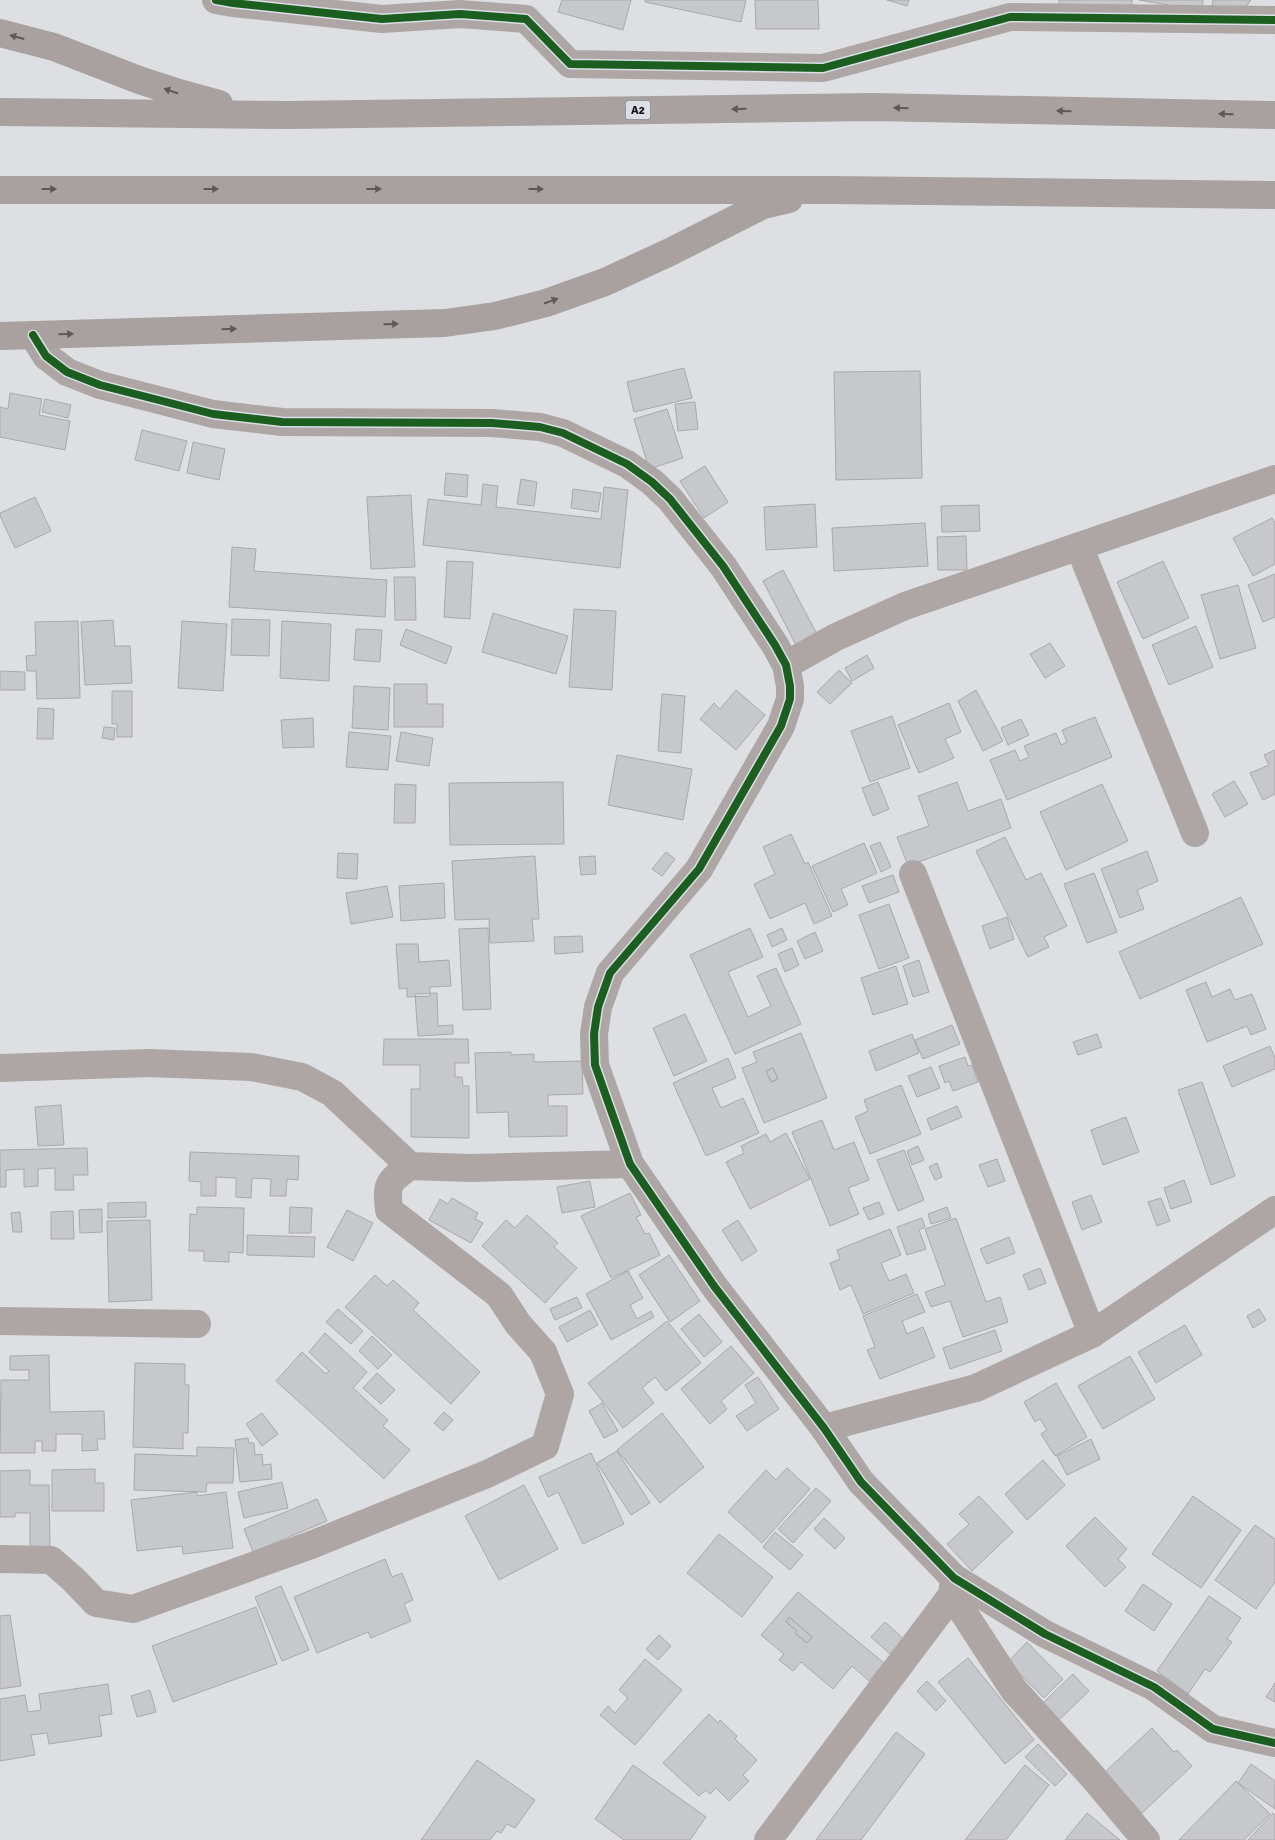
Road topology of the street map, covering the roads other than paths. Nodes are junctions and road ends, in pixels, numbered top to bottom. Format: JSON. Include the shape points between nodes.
{"nodes":[{"id":1,"x":216,"y":0,"type":"edge"},
{"id":2,"x":494,"y":8,"type":"edge"},
{"id":3,"x":1013,"y":8,"type":"edge"},
{"id":4,"x":1275,"y":20,"type":"edge"},
{"id":5,"x":0,"y":33,"type":"edge"},
{"id":6,"x":0,"y":112,"type":"edge"},
{"id":7,"x":287,"y":115,"type":"junction"},
{"id":8,"x":1275,"y":115,"type":"edge"},
{"id":9,"x":0,"y":190,"type":"edge"},
{"id":10,"x":831,"y":190,"type":"junction"},
{"id":11,"x":1275,"y":195,"type":"edge"},
{"id":12,"x":33,"y":335,"type":"junction"},
{"id":13,"x":0,"y":336,"type":"edge"},
{"id":14,"x":1275,"y":479,"type":"edge"},
{"id":15,"x":1079,"y":546,"type":"junction"},
{"id":16,"x":786,"y":665,"type":"junction"},
{"id":17,"x":1195,"y":833,"type":"dead end"},
{"id":18,"x":913,"y":874,"type":"dead end"},
{"id":19,"x":0,"y":1068,"type":"edge"},
{"id":20,"x":630,"y":1164,"type":"junction"},
{"id":21,"x":410,"y":1166,"type":"junction"},
{"id":22,"x":1275,"y":1210,"type":"edge"},
{"id":23,"x":0,"y":1321,"type":"edge"},
{"id":24,"x":197,"y":1324,"type":"dead end"},
{"id":25,"x":1092,"y":1334,"type":"junction"},
{"id":26,"x":824,"y":1428,"type":"junction"},
{"id":27,"x":0,"y":1559,"type":"edge"},
{"id":28,"x":953,"y":1587,"type":"junction"},
{"id":29,"x":1275,"y":1743,"type":"edge"},
{"id":30,"x":768,"y":1840,"type":"edge"},
{"id":31,"x":1146,"y":1840,"type":"edge"}],
"edges":[{"from":1,"to":2,"type":"street","via":[[382,18],[460,14]]},
{"from":2,"to":3,"type":"street","via":[[526,19],[570,64],[823,68]]},
{"from":3,"to":4,"type":"street"},
{"from":7,"to":5,"type":"highway","one_way":true,"via":[[229,107],[179,93],[54,47]]},
{"from":6,"to":7,"type":"highway","number":"A2"},
{"from":8,"to":7,"type":"highway","number":"A2","one_way":true,"via":[[873,107]]},
{"from":9,"to":10,"type":"highway","one_way":true},
{"from":10,"to":11,"type":"highway"},
{"from":12,"to":10,"type":"highway","one_way":true,"via":[[445,323],[495,316],[546,303],[604,282],[763,205]]},
{"from":12,"to":13,"type":"highway"},
{"from":12,"to":16,"type":"street","via":[[46,356],[67,372],[100,385],[213,414],[282,422],[492,423],[540,427],[577,439],[627,464],[670,499],[723,566]]},
{"from":14,"to":15,"type":"street"},
{"from":15,"to":16,"type":"street","via":[[905,606]]},
{"from":15,"to":17,"type":"street"},
{"from":16,"to":20,"type":"street","via":[[790,699],[781,726],[699,869],[610,973],[598,1006],[594,1034],[595,1065]]},
{"from":18,"to":25,"type":"street"},
{"from":19,"to":21,"type":"street","via":[[168,1064],[252,1067],[302,1077],[332,1093]]},
{"from":20,"to":21,"type":"street","via":[[470,1168]]},
{"from":20,"to":26,"type":"street","via":[[714,1286]]},
{"from":21,"to":27,"type":"street","via":[[391,1180],[389,1210],[499,1295],[518,1324],[543,1352],[560,1394],[546,1446],[487,1474],[311,1545],[134,1609],[96,1603],[51,1560]]},
{"from":22,"to":25,"type":"street"},
{"from":23,"to":24,"type":"street"},
{"from":25,"to":26,"type":"street","via":[[976,1388]]},
{"from":26,"to":28,"type":"street","via":[[861,1482]]},
{"from":28,"to":29,"type":"street","via":[[1154,1687],[1213,1729]]},
{"from":28,"to":30,"type":"street"},
{"from":28,"to":31,"type":"street","via":[[1014,1690]]}]}
